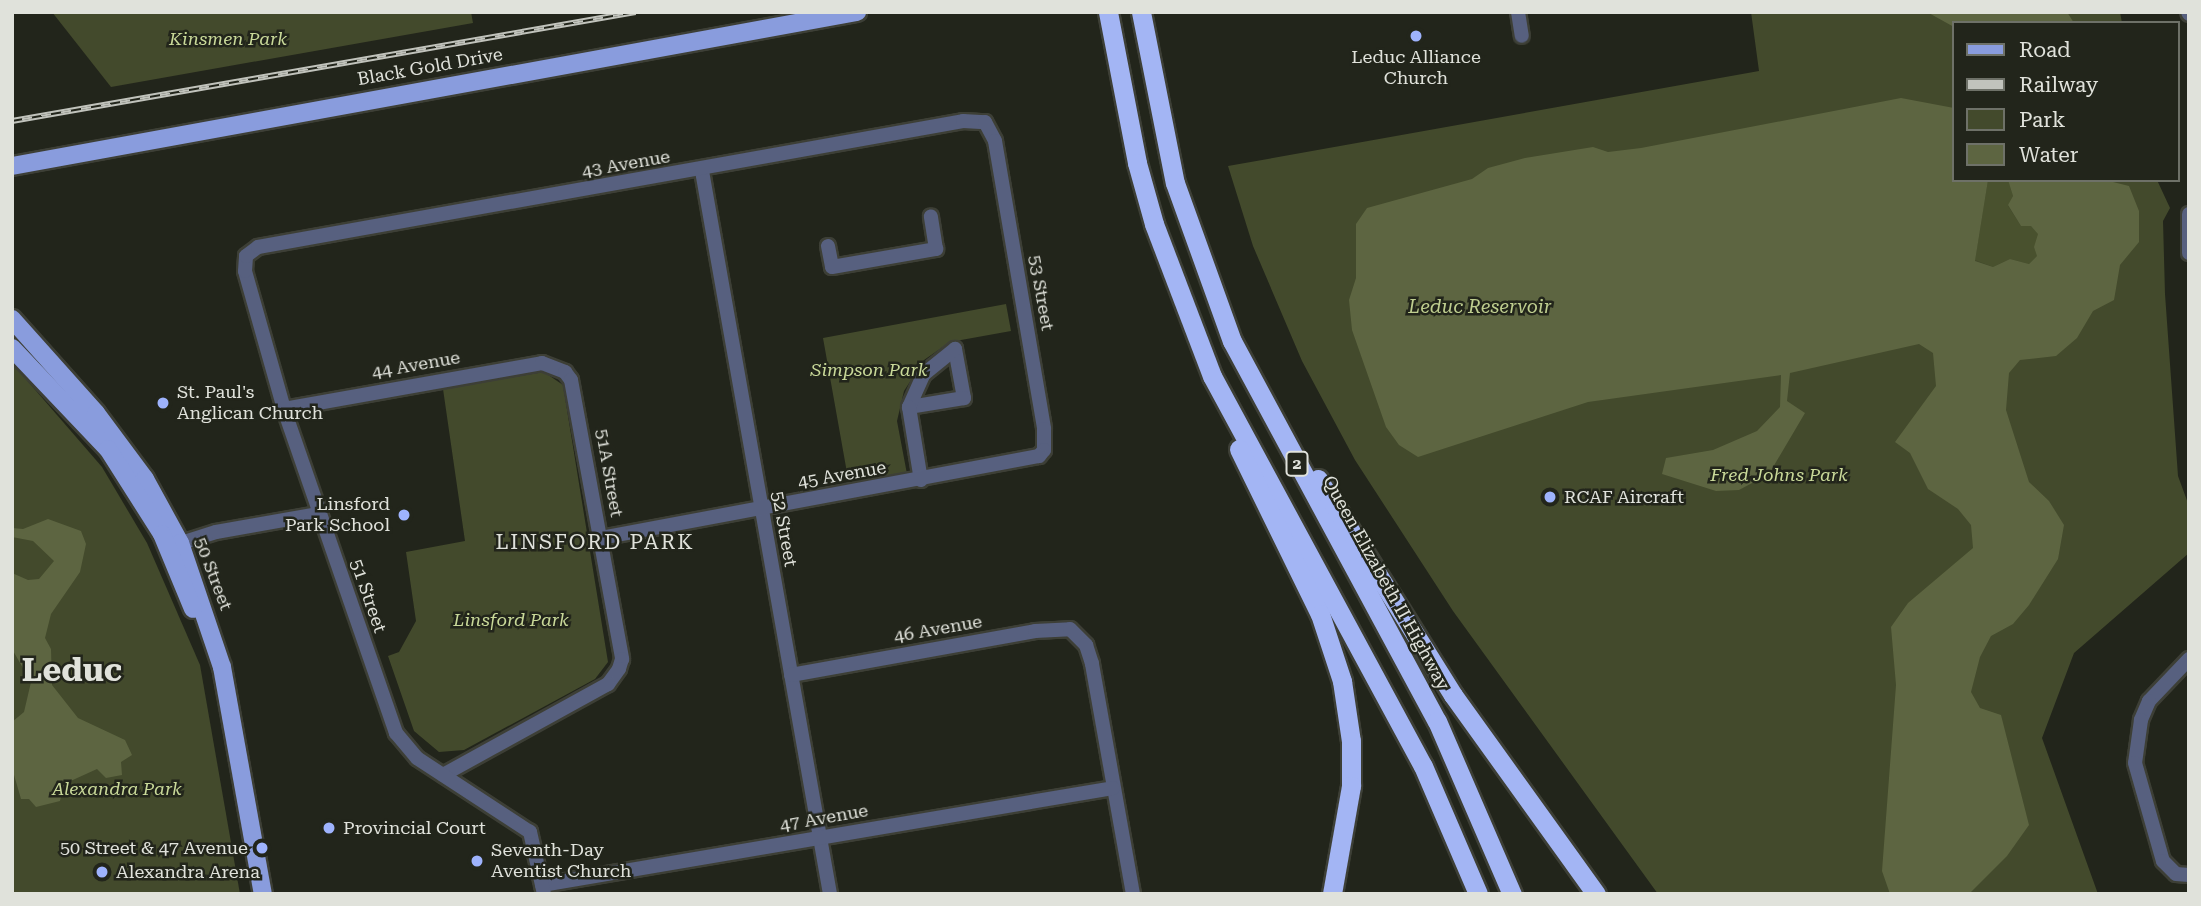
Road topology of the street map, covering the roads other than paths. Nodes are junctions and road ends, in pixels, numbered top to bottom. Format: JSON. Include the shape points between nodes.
{"nodes":[{"id":1,"x":857,"y":12,"type":"edge"},
{"id":2,"x":1108,"y":12,"type":"edge"},
{"id":3,"x":1141,"y":12,"type":"edge"},
{"id":4,"x":1518,"y":12,"type":"edge"},
{"id":5,"x":1522,"y":36,"type":"dead end"},
{"id":6,"x":995,"y":141,"type":"joint"},
{"id":7,"x":12,"y":166,"type":"edge"},
{"id":8,"x":702,"y":171,"type":"junction"},
{"id":9,"x":2189,"y":214,"type":"edge"},
{"id":10,"x":930,"y":216,"type":"dead end"},
{"id":11,"x":828,"y":246,"type":"dead end"},
{"id":12,"x":252,"y":250,"type":"joint"},
{"id":13,"x":2189,"y":253,"type":"edge"},
{"id":14,"x":12,"y":319,"type":"edge"},
{"id":15,"x":1232,"y":341,"type":"junction"},
{"id":16,"x":12,"y":348,"type":"edge"},
{"id":17,"x":554,"y":365,"type":"joint"},
{"id":18,"x":1212,"y":376,"type":"junction"},
{"id":19,"x":909,"y":407,"type":"junction"},
{"id":20,"x":284,"y":409,"type":"junction"},
{"id":21,"x":1044,"y":450,"type":"joint"},
{"id":22,"x":921,"y":480,"type":"junction"},
{"id":23,"x":761,"y":509,"type":"junction"},
{"id":24,"x":318,"y":514,"type":"junction"},
{"id":25,"x":601,"y":538,"type":"junction"},
{"id":26,"x":174,"y":545,"type":"junction"},
{"id":27,"x":2189,"y":659,"type":"edge"},
{"id":28,"x":791,"y":675,"type":"junction"},
{"id":29,"x":443,"y":775,"type":"junction"},
{"id":30,"x":1113,"y":788,"type":"junction"},
{"id":31,"x":820,"y":838,"type":"junction"},
{"id":32,"x":2189,"y":876,"type":"edge"},
{"id":33,"x":543,"y":889,"type":"edge"},
{"id":34,"x":251,"y":894,"type":"edge"},
{"id":35,"x":262,"y":894,"type":"edge"},
{"id":36,"x":830,"y":894,"type":"edge"},
{"id":37,"x":1132,"y":894,"type":"edge"},
{"id":38,"x":1332,"y":894,"type":"edge"},
{"id":39,"x":1478,"y":894,"type":"edge"},
{"id":40,"x":1511,"y":894,"type":"edge"},
{"id":41,"x":1596,"y":894,"type":"edge"}],
"edges":[{"from":1,"to":7,"type":"main road","name":"Black Gold Drive"},
{"from":2,"to":18,"type":"highway","number":"2","via":[[1137,163],[1154,224]]},
{"from":3,"to":15,"type":"highway","name":"Queen Elizabeth II Highway","number":"2","via":[[1175,183]]},
{"from":4,"to":5,"type":"street"},
{"from":6,"to":8,"type":"street","name":"43 Avenue","via":[[985,122],[964,121]]},
{"from":6,"to":21,"type":"street","name":"53 Street","via":[[1045,429]]},
{"from":8,"to":12,"type":"street","name":"43 Avenue"},
{"from":8,"to":23,"type":"street","name":"52 Street"},
{"from":9,"to":13,"type":"street"},
{"from":10,"to":11,"type":"street","via":[[936,249],[832,267]]},
{"from":12,"to":20,"type":"street","name":"51 Street","via":[[246,256],[245,271]]},
{"from":14,"to":26,"type":"main road","name":"50 Street","via":[[96,413],[145,479]]},
{"from":15,"to":40,"type":"highway","name":"Queen Elizabeth II Highway","number":"2","via":[[1437,721]]},
{"from":15,"to":41,"type":"highway","via":[[1453,695]]},
{"from":16,"to":26,"type":"main road","name":"50 Street","via":[[108,449]]},
{"from":17,"to":20,"type":"street","name":"44 Avenue","via":[[526,365]]},
{"from":17,"to":25,"type":"street","name":"51A Street","via":[[565,372],[575,394]]},
{"from":18,"to":38,"type":"highway","via":[[1252,482],[1320,614],[1342,681],[1351,741],[1351,786]]},
{"from":18,"to":39,"type":"highway","number":"2","via":[[1418,755]]},
{"from":19,"to":19,"type":"street","via":[[924,374],[955,349],[964,398]]},
{"from":19,"to":22,"type":"street"},
{"from":20,"to":24,"type":"street","name":"51 Street"},
{"from":21,"to":22,"type":"street","name":"45 Avenue","via":[[1032,461]]},
{"from":22,"to":23,"type":"street","name":"45 Avenue"},
{"from":23,"to":25,"type":"street","name":"45 Avenue"},
{"from":23,"to":28,"type":"street","name":"52 Street"},
{"from":24,"to":26,"type":"street"},
{"from":24,"to":29,"type":"street","name":"51 Street","via":[[396,733],[406,750]]},
{"from":25,"to":29,"type":"street","name":"51A Street","via":[[622,659],[615,678]]},
{"from":26,"to":34,"type":"main road","name":"50 Street","via":[[204,640]]},
{"from":26,"to":35,"type":"main road","name":"50 Street","via":[[222,667]]},
{"from":27,"to":32,"type":"street","via":[[2149,701],[2141,720],[2136,763],[2164,862],[2176,874]]},
{"from":28,"to":30,"type":"street","name":"46 Avenue","via":[[1035,631],[1070,629],[1086,645]]},
{"from":28,"to":31,"type":"street","name":"52 Street"},
{"from":29,"to":33,"type":"street","name":"51 Street","via":[[530,832]]},
{"from":30,"to":31,"type":"street","name":"47 Avenue"},
{"from":30,"to":37,"type":"street"},
{"from":31,"to":33,"type":"street","name":"47 Avenue"},
{"from":31,"to":36,"type":"street","name":"52 Street"}]}
